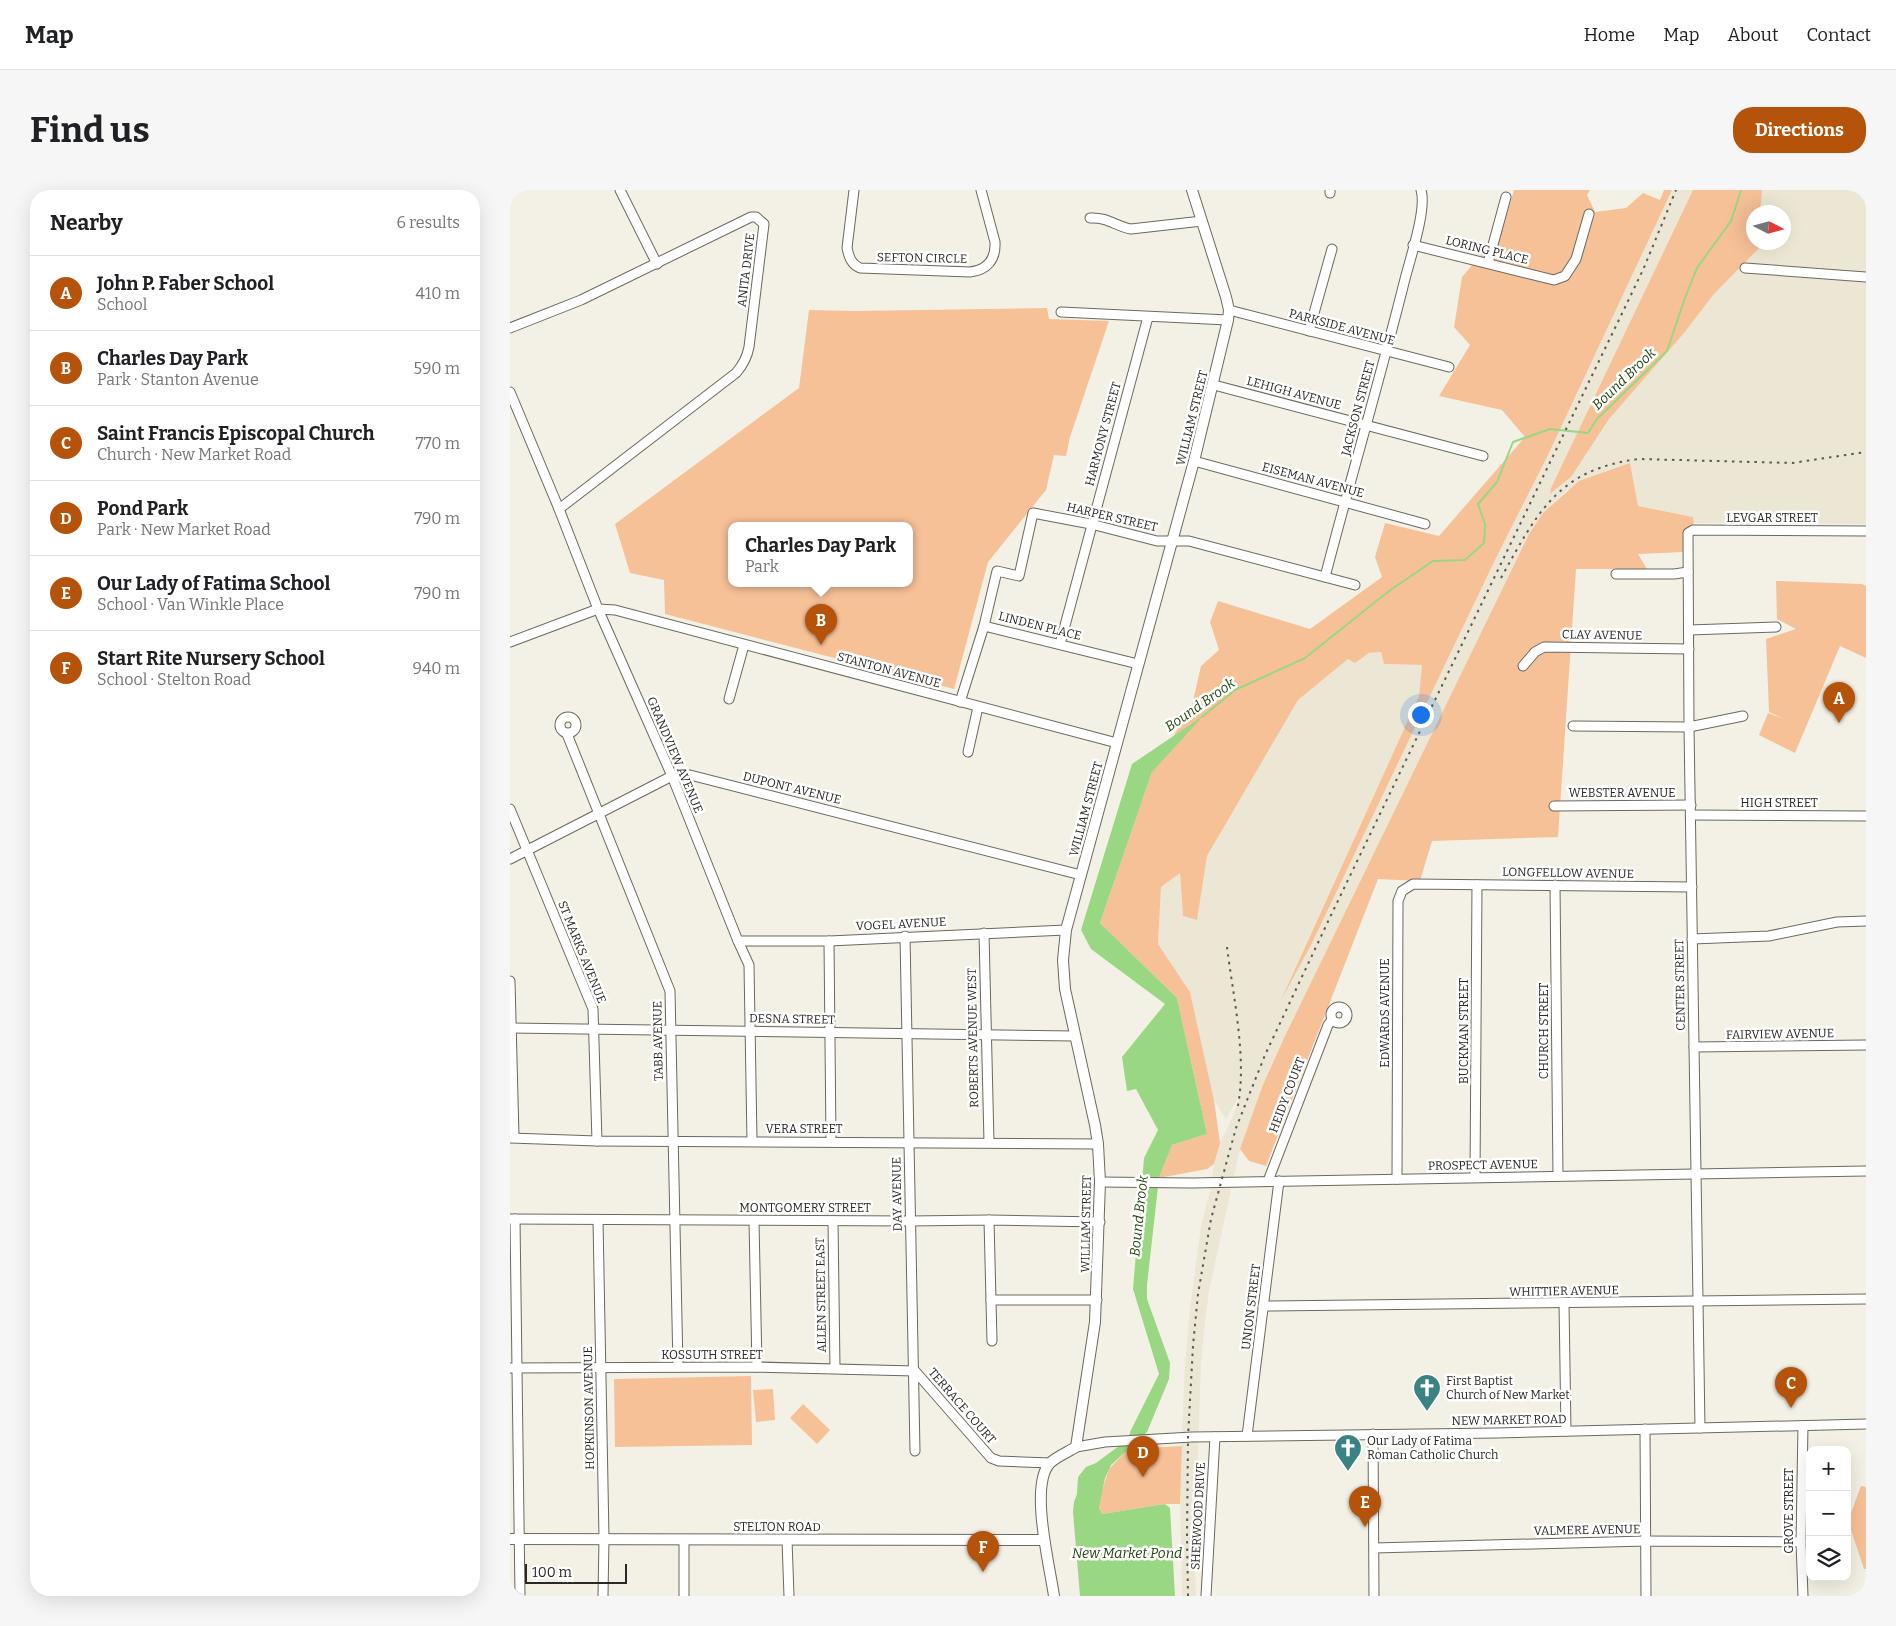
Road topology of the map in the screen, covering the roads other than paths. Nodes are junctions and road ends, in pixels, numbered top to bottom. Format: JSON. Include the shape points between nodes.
{"nodes":[{"id":1,"x":620,"y":190,"type":"edge"},
{"id":2,"x":854,"y":190,"type":"edge"},
{"id":3,"x":981,"y":190,"type":"edge"},
{"id":4,"x":1192,"y":190,"type":"edge"},
{"id":5,"x":1421,"y":190,"type":"edge"},
{"id":6,"x":1506,"y":197,"type":"dead end"},
{"id":7,"x":1589,"y":214,"type":"dead end"},
{"id":8,"x":1090,"y":218,"type":"dead end"},
{"id":9,"x":1202,"y":221,"type":"junction"},
{"id":10,"x":1413,"y":245,"type":"junction"},
{"id":11,"x":1332,"y":249,"type":"dead end"},
{"id":12,"x":1488,"y":263,"type":"junction"},
{"id":13,"x":657,"y":264,"type":"junction"},
{"id":14,"x":1745,"y":268,"type":"dead end"},
{"id":15,"x":1866,"y":277,"type":"edge"},
{"id":16,"x":1061,"y":312,"type":"dead end"},
{"id":17,"x":1228,"y":315,"type":"junction"},
{"id":18,"x":1148,"y":317,"type":"junction"},
{"id":19,"x":510,"y":328,"type":"edge"},
{"id":20,"x":1309,"y":331,"type":"junction"},
{"id":21,"x":1386,"y":352,"type":"junction"},
{"id":22,"x":1449,"y":368,"type":"dead end"},
{"id":23,"x":1214,"y":385,"type":"junction"},
{"id":24,"x":510,"y":392,"type":"edge"},
{"id":25,"x":1366,"y":426,"type":"junction"},
{"id":26,"x":1483,"y":456,"type":"dead end"},
{"id":27,"x":1194,"y":461,"type":"junction"},
{"id":28,"x":1345,"y":502,"type":"junction"},
{"id":29,"x":559,"y":508,"type":"junction"},
{"id":30,"x":1091,"y":524,"type":"junction"},
{"id":31,"x":1425,"y":524,"type":"dead end"},
{"id":32,"x":1866,"y":530,"type":"edge"},
{"id":33,"x":1688,"y":541,"type":"joint"},
{"id":34,"x":1171,"y":542,"type":"junction"},
{"id":35,"x":1688,"y":572,"type":"junction"},
{"id":36,"x":1616,"y":574,"type":"dead end"},
{"id":37,"x":1325,"y":577,"type":"junction"},
{"id":38,"x":1355,"y":585,"type":"dead end"},
{"id":39,"x":598,"y":608,"type":"junction"},
{"id":40,"x":984,"y":626,"type":"junction"},
{"id":41,"x":1776,"y":627,"type":"dead end"},
{"id":42,"x":1689,"y":630,"type":"junction"},
{"id":43,"x":510,"y":642,"type":"edge"},
{"id":44,"x":1060,"y":644,"type":"junction"},
{"id":45,"x":744,"y":645,"type":"junction"},
{"id":46,"x":1689,"y":649,"type":"junction"},
{"id":47,"x":1138,"y":664,"type":"junction"},
{"id":48,"x":1524,"y":666,"type":"dead end"},
{"id":49,"x":729,"y":699,"type":"dead end"},
{"id":50,"x":960,"y":702,"type":"junction"},
{"id":51,"x":978,"y":707,"type":"junction"},
{"id":52,"x":1743,"y":716,"type":"dead end"},
{"id":53,"x":1573,"y":726,"type":"dead end"},
{"id":54,"x":1689,"y":727,"type":"junction"},
{"id":55,"x":567,"y":734,"type":"dead end"},
{"id":56,"x":1117,"y":743,"type":"junction"},
{"id":57,"x":968,"y":752,"type":"dead end"},
{"id":58,"x":672,"y":776,"type":"junction"},
{"id":59,"x":1554,"y":806,"type":"dead end"},
{"id":60,"x":1691,"y":806,"type":"junction"},
{"id":61,"x":510,"y":809,"type":"edge"},
{"id":62,"x":599,"y":813,"type":"junction"},
{"id":63,"x":1691,"y":815,"type":"junction"},
{"id":64,"x":1866,"y":816,"type":"edge"},
{"id":65,"x":527,"y":850,"type":"junction"},
{"id":66,"x":510,"y":859,"type":"edge"},
{"id":67,"x":1081,"y":875,"type":"junction"},
{"id":68,"x":1443,"y":884,"type":"joint"},
{"id":69,"x":1477,"y":884,"type":"junction"},
{"id":70,"x":1555,"y":885,"type":"junction"},
{"id":71,"x":1692,"y":887,"type":"junction"},
{"id":72,"x":1866,"y":921,"type":"edge"},
{"id":73,"x":1066,"y":930,"type":"junction"},
{"id":74,"x":984,"y":933,"type":"junction"},
{"id":75,"x":905,"y":936,"type":"junction"},
{"id":76,"x":1692,"y":939,"type":"junction"},
{"id":77,"x":738,"y":941,"type":"junction"},
{"id":78,"x":829,"y":941,"type":"junction"},
{"id":79,"x":510,"y":981,"type":"edge"},
{"id":80,"x":1332,"y":1020,"type":"dead end"},
{"id":81,"x":511,"y":1028,"type":"edge"},
{"id":82,"x":595,"y":1029,"type":"junction"},
{"id":83,"x":670,"y":1030,"type":"junction"},
{"id":84,"x":749,"y":1031,"type":"junction"},
{"id":85,"x":830,"y":1032,"type":"junction"},
{"id":86,"x":906,"y":1034,"type":"junction"},
{"id":87,"x":985,"y":1034,"type":"junction"},
{"id":88,"x":1074,"y":1036,"type":"junction"},
{"id":89,"x":1866,"y":1045,"type":"edge"},
{"id":90,"x":1694,"y":1047,"type":"junction"},
{"id":91,"x":512,"y":1138,"type":"edge"},
{"id":92,"x":597,"y":1141,"type":"junction"},
{"id":93,"x":673,"y":1141,"type":"junction"},
{"id":94,"x":752,"y":1141,"type":"junction"},
{"id":95,"x":831,"y":1141,"type":"junction"},
{"id":96,"x":908,"y":1142,"type":"junction"},
{"id":97,"x":989,"y":1142,"type":"junction"},
{"id":98,"x":1098,"y":1144,"type":"junction"},
{"id":99,"x":1866,"y":1171,"type":"edge"},
{"id":100,"x":1695,"y":1173,"type":"junction"},
{"id":101,"x":1558,"y":1176,"type":"junction"},
{"id":102,"x":1476,"y":1177,"type":"junction"},
{"id":103,"x":1397,"y":1179,"type":"junction"},
{"id":104,"x":1268,"y":1181,"type":"junction"},
{"id":105,"x":1280,"y":1181,"type":"junction"},
{"id":106,"x":1100,"y":1182,"type":"junction"},
{"id":107,"x":512,"y":1219,"type":"edge"},
{"id":108,"x":598,"y":1220,"type":"junction"},
{"id":109,"x":675,"y":1220,"type":"junction"},
{"id":110,"x":989,"y":1220,"type":"junction"},
{"id":111,"x":754,"y":1221,"type":"junction"},
{"id":112,"x":833,"y":1221,"type":"junction"},
{"id":113,"x":910,"y":1221,"type":"junction"},
{"id":114,"x":1100,"y":1222,"type":"junction"},
{"id":115,"x":1866,"y":1299,"type":"edge"},
{"id":116,"x":991,"y":1300,"type":"junction"},
{"id":117,"x":1097,"y":1300,"type":"junction"},
{"id":118,"x":1698,"y":1302,"type":"junction"},
{"id":119,"x":1564,"y":1303,"type":"junction"},
{"id":120,"x":1263,"y":1306,"type":"junction"},
{"id":121,"x":992,"y":1341,"type":"dead end"},
{"id":122,"x":678,"y":1367,"type":"junction"},
{"id":123,"x":757,"y":1367,"type":"junction"},
{"id":124,"x":514,"y":1368,"type":"edge"},
{"id":125,"x":601,"y":1368,"type":"junction"},
{"id":126,"x":835,"y":1368,"type":"junction"},
{"id":127,"x":915,"y":1372,"type":"junction"},
{"id":128,"x":1866,"y":1424,"type":"edge"},
{"id":129,"x":1803,"y":1426,"type":"junction"},
{"id":130,"x":1700,"y":1428,"type":"junction"},
{"id":131,"x":1645,"y":1429,"type":"junction"},
{"id":132,"x":1566,"y":1431,"type":"junction"},
{"id":133,"x":1373,"y":1434,"type":"junction"},
{"id":134,"x":1247,"y":1436,"type":"junction"},
{"id":135,"x":1215,"y":1437,"type":"junction"},
{"id":136,"x":1076,"y":1447,"type":"junction"},
{"id":137,"x":915,"y":1451,"type":"dead end"},
{"id":138,"x":1050,"y":1463,"type":"junction"},
{"id":139,"x":515,"y":1539,"type":"edge"},
{"id":140,"x":604,"y":1539,"type":"junction"},
{"id":141,"x":684,"y":1540,"type":"junction"},
{"id":142,"x":787,"y":1540,"type":"junction"},
{"id":143,"x":1044,"y":1540,"type":"junction"},
{"id":144,"x":1646,"y":1541,"type":"junction"},
{"id":145,"x":1801,"y":1542,"type":"junction"},
{"id":146,"x":1374,"y":1548,"type":"junction"},
{"id":147,"x":520,"y":1596,"type":"edge"},
{"id":148,"x":603,"y":1596,"type":"edge"},
{"id":149,"x":684,"y":1596,"type":"edge"},
{"id":150,"x":789,"y":1596,"type":"edge"},
{"id":151,"x":1054,"y":1596,"type":"edge"},
{"id":152,"x":1206,"y":1596,"type":"edge"},
{"id":153,"x":1374,"y":1596,"type":"edge"},
{"id":154,"x":1646,"y":1596,"type":"edge"},
{"id":155,"x":1803,"y":1596,"type":"edge"}],
"edges":[{"from":1,"to":13,"type":"street"},
{"from":2,"to":3,"type":"street","name":"SEFTON CIRCLE","via":[[846,248],[854,266],[970,272],[989,264],[996,250]]},
{"from":4,"to":9,"type":"main road","name":"WILLIAM STREET"},
{"from":5,"to":10,"type":"street","name":"JACKSON STREET","via":[[1420,220]]},
{"from":6,"to":12,"type":"street"},
{"from":7,"to":12,"type":"street","name":"LORING PLACE","via":[[1576,259],[1565,276],[1554,280]]},
{"from":8,"to":9,"type":"street","via":[[1106,219],[1132,229]]},
{"from":9,"to":17,"type":"main road","name":"WILLIAM STREET"},
{"from":10,"to":12,"type":"street","name":"LORING PLACE"},
{"from":10,"to":21,"type":"street","name":"JACKSON STREET"},
{"from":11,"to":20,"type":"street"},
{"from":13,"to":19,"type":"street","name":"ANITA DRIVE","via":[[581,300]]},
{"from":13,"to":29,"type":"street","name":"ANITA DRIVE","via":[[751,217],[761,220],[764,231],[747,358],[736,373]]},
{"from":14,"to":15,"type":"street"},
{"from":16,"to":18,"type":"street","name":"PARKSIDE AVENUE"},
{"from":17,"to":18,"type":"street","name":"PARKSIDE AVENUE"},
{"from":17,"to":20,"type":"street","name":"PARKSIDE AVENUE"},
{"from":17,"to":23,"type":"main road","name":"WILLIAM STREET"},
{"from":18,"to":30,"type":"street","name":"HARMONY STREET"},
{"from":20,"to":21,"type":"street","name":"PARKSIDE AVENUE"},
{"from":21,"to":22,"type":"street","name":"PARKSIDE AVENUE"},
{"from":21,"to":25,"type":"street","name":"JACKSON STREET"},
{"from":23,"to":25,"type":"street","name":"LEHIGH AVENUE"},
{"from":23,"to":27,"type":"main road","name":"WILLIAM STREET"},
{"from":24,"to":29,"type":"street","name":"GRANDVIEW AVENUE"},
{"from":25,"to":26,"type":"street","name":"LEHIGH AVENUE"},
{"from":25,"to":28,"type":"street","name":"JACKSON STREET"},
{"from":27,"to":28,"type":"street","name":"EISEMAN AVENUE"},
{"from":27,"to":34,"type":"main road","name":"WILLIAM STREET"},
{"from":28,"to":31,"type":"street","name":"EISEMAN AVENUE"},
{"from":28,"to":37,"type":"street","name":"JACKSON STREET"},
{"from":29,"to":39,"type":"street","name":"GRANDVIEW AVENUE"},
{"from":30,"to":34,"type":"street","name":"HARPER STREET"},
{"from":30,"to":40,"type":"street","name":"HARPER STREET","via":[[1033,512],[1019,576],[997,571]]},
{"from":30,"to":44,"type":"street","name":"HARMONY STREET"},
{"from":32,"to":33,"type":"street","name":"LEVGAR STREET","via":[[1693,530],[1688,533]]},
{"from":33,"to":35,"type":"street","name":"CENTER STREET"},
{"from":34,"to":37,"type":"street","name":"HARPER STREET","via":[[1190,541]]},
{"from":34,"to":47,"type":"main road","name":"WILLIAM STREET"},
{"from":35,"to":36,"type":"street"},
{"from":35,"to":42,"type":"street","name":"CENTER STREET"},
{"from":37,"to":38,"type":"street","name":"HARPER STREET"},
{"from":39,"to":43,"type":"street"},
{"from":39,"to":45,"type":"street","name":"STANTON AVENUE"},
{"from":39,"to":58,"type":"street","name":"GRANDVIEW AVENUE"},
{"from":40,"to":44,"type":"street","name":"LINDEN PLACE"},
{"from":40,"to":50,"type":"street","name":"LINDEN PLACE"},
{"from":41,"to":42,"type":"street"},
{"from":42,"to":46,"type":"street","name":"CENTER STREET"},
{"from":44,"to":47,"type":"street","name":"LINDEN PLACE"},
{"from":45,"to":49,"type":"street"},
{"from":45,"to":50,"type":"street","name":"STANTON AVENUE"},
{"from":46,"to":48,"type":"street","name":"CLAY AVENUE","via":[[1544,647],[1535,652]]},
{"from":46,"to":54,"type":"street","name":"CENTER STREET"},
{"from":47,"to":56,"type":"main road","name":"WILLIAM STREET"},
{"from":50,"to":51,"type":"street","name":"STANTON AVENUE"},
{"from":51,"to":56,"type":"street","name":"STANTON AVENUE"},
{"from":51,"to":57,"type":"street"},
{"from":52,"to":54,"type":"street"},
{"from":53,"to":54,"type":"street"},
{"from":54,"to":60,"type":"street","name":"CENTER STREET"},
{"from":55,"to":62,"type":"street","name":"TABB AVENUE"},
{"from":56,"to":67,"type":"main road","name":"WILLIAM STREET"},
{"from":58,"to":62,"type":"street","name":"DUPONT AVENUE"},
{"from":58,"to":67,"type":"street","name":"DUPONT AVENUE","via":[[690,774]]},
{"from":58,"to":77,"type":"street","name":"GRANDVIEW AVENUE"},
{"from":59,"to":60,"type":"street","name":"WEBSTER AVENUE"},
{"from":60,"to":63,"type":"street","name":"CENTER STREET"},
{"from":61,"to":65,"type":"street","name":"ST MARKS AVENUE"},
{"from":62,"to":65,"type":"street","name":"DUPONT AVENUE"},
{"from":62,"to":83,"type":"street","name":"TABB AVENUE","via":[[670,991]]},
{"from":63,"to":64,"type":"street","name":"HIGH STREET"},
{"from":63,"to":71,"type":"street","name":"CENTER STREET"},
{"from":65,"to":66,"type":"street","name":"DUPONT AVENUE"},
{"from":65,"to":82,"type":"street","name":"ST MARKS AVENUE","via":[[593,1009]]},
{"from":67,"to":73,"type":"main road","name":"WILLIAM STREET"},
{"from":68,"to":69,"type":"street","name":"LONGFELLOW AVENUE"},
{"from":68,"to":103,"type":"street","name":"EDWARDS AVENUE","via":[[1412,884],[1402,891],[1398,901]]},
{"from":69,"to":70,"type":"street","name":"LONGFELLOW AVENUE"},
{"from":69,"to":102,"type":"street","name":"BUCKMAN STREET"},
{"from":70,"to":71,"type":"street","name":"LONGFELLOW AVENUE"},
{"from":70,"to":101,"type":"street","name":"CHURCH STREET"},
{"from":71,"to":76,"type":"street","name":"CENTER STREET"},
{"from":72,"to":76,"type":"street","via":[[1837,922],[1769,936]]},
{"from":73,"to":74,"type":"street","name":"VOGEL AVENUE"},
{"from":73,"to":88,"type":"main road","name":"WILLIAM STREET","via":[[1065,989]]},
{"from":74,"to":75,"type":"street","name":"VOGEL AVENUE"},
{"from":74,"to":87,"type":"street","name":"ROBERTS AVENUE WEST"},
{"from":75,"to":78,"type":"street","name":"VOGEL AVENUE"},
{"from":75,"to":86,"type":"street","name":"DAY AVENUE"},
{"from":76,"to":90,"type":"street","name":"CENTER STREET"},
{"from":77,"to":78,"type":"street","name":"VOGEL AVENUE"},
{"from":77,"to":84,"type":"street","name":"GRANDVIEW AVENUE","via":[[749,964]]},
{"from":78,"to":85,"type":"street"},
{"from":79,"to":81,"type":"street"},
{"from":80,"to":104,"type":"street","name":"HEIDY COURT"},
{"from":81,"to":82,"type":"street","name":"DESNA STREET"},
{"from":81,"to":91,"type":"street"},
{"from":82,"to":83,"type":"street","name":"DESNA STREET"},
{"from":82,"to":92,"type":"street","name":"ST MARKS AVENUE"},
{"from":83,"to":84,"type":"street","name":"DESNA STREET"},
{"from":83,"to":93,"type":"street","name":"TABB AVENUE"},
{"from":84,"to":85,"type":"street","name":"DESNA STREET"},
{"from":84,"to":94,"type":"street","name":"GRANDVIEW AVENUE"},
{"from":85,"to":86,"type":"street","name":"DESNA STREET"},
{"from":85,"to":95,"type":"street"},
{"from":86,"to":87,"type":"street","name":"DESNA STREET"},
{"from":86,"to":96,"type":"street","name":"DAY AVENUE"},
{"from":87,"to":88,"type":"street","name":"DESNA STREET"},
{"from":87,"to":97,"type":"street","name":"ROBERTS AVENUE WEST"},
{"from":88,"to":98,"type":"main road","name":"WILLIAM STREET"},
{"from":89,"to":90,"type":"street","name":"FAIRVIEW AVENUE"},
{"from":90,"to":100,"type":"street","name":"CENTER STREET"},
{"from":91,"to":92,"type":"street","name":"VERA STREET"},
{"from":92,"to":93,"type":"street","name":"VERA STREET"},
{"from":93,"to":94,"type":"street","name":"VERA STREET"},
{"from":93,"to":109,"type":"street","name":"TABB AVENUE"},
{"from":94,"to":95,"type":"street","name":"VERA STREET"},
{"from":95,"to":96,"type":"street","name":"VERA STREET"},
{"from":96,"to":97,"type":"street","name":"VERA STREET"},
{"from":96,"to":113,"type":"street","name":"DAY AVENUE"},
{"from":97,"to":98,"type":"street","name":"VERA STREET"},
{"from":98,"to":106,"type":"main road","name":"WILLIAM STREET"},
{"from":99,"to":100,"type":"street","name":"PROSPECT AVENUE"},
{"from":100,"to":101,"type":"street","name":"PROSPECT AVENUE"},
{"from":100,"to":118,"type":"street","name":"CENTER STREET"},
{"from":101,"to":102,"type":"street","name":"PROSPECT AVENUE"},
{"from":102,"to":103,"type":"street","name":"PROSPECT AVENUE"},
{"from":103,"to":105,"type":"street","name":"PROSPECT AVENUE"},
{"from":104,"to":105,"type":"street","name":"PROSPECT AVENUE"},
{"from":104,"to":106,"type":"street","name":"PROSPECT AVENUE"},
{"from":105,"to":120,"type":"street","name":"UNION STREET"},
{"from":106,"to":114,"type":"main road","name":"WILLIAM STREET"},
{"from":107,"to":108,"type":"street","name":"MONTGOMERY STREET"},
{"from":107,"to":124,"type":"street"},
{"from":108,"to":109,"type":"street","name":"MONTGOMERY STREET"},
{"from":108,"to":125,"type":"street","name":"HOPKINSON AVENUE"},
{"from":109,"to":111,"type":"street","name":"MONTGOMERY STREET"},
{"from":109,"to":122,"type":"street","name":"TABB AVENUE"},
{"from":110,"to":113,"type":"street","name":"MONTGOMERY STREET"},
{"from":110,"to":114,"type":"street","name":"MONTGOMERY STREET"},
{"from":110,"to":116,"type":"street"},
{"from":111,"to":112,"type":"street","name":"MONTGOMERY STREET"},
{"from":111,"to":123,"type":"street"},
{"from":112,"to":113,"type":"street","name":"MONTGOMERY STREET"},
{"from":112,"to":126,"type":"street","name":"ALLEN STREET EAST"},
{"from":113,"to":127,"type":"street","name":"DAY AVENUE"},
{"from":114,"to":117,"type":"main road","name":"WILLIAM STREET"},
{"from":115,"to":118,"type":"street","name":"WHITTIER AVENUE"},
{"from":116,"to":117,"type":"street"},
{"from":116,"to":121,"type":"street"},
{"from":117,"to":136,"type":"main road","name":"WILLIAM STREET"},
{"from":118,"to":119,"type":"street","name":"WHITTIER AVENUE"},
{"from":118,"to":130,"type":"street","name":"CENTER STREET"},
{"from":119,"to":120,"type":"street","name":"WHITTIER AVENUE"},
{"from":119,"to":132,"type":"street"},
{"from":120,"to":134,"type":"street","name":"UNION STREET"},
{"from":122,"to":123,"type":"street","name":"KOSSUTH STREET"},
{"from":122,"to":125,"type":"street","name":"KOSSUTH STREET"},
{"from":123,"to":126,"type":"street","name":"KOSSUTH STREET"},
{"from":124,"to":125,"type":"street","name":"KOSSUTH STREET"},
{"from":124,"to":139,"type":"street"},
{"from":125,"to":140,"type":"street","name":"HOPKINSON AVENUE"},
{"from":126,"to":127,"type":"street","name":"KOSSUTH STREET"},
{"from":127,"to":137,"type":"street","name":"DAY AVENUE"},
{"from":127,"to":138,"type":"street","name":"TERRACE COURT","via":[[991,1458]]},
{"from":128,"to":129,"type":"street","name":"NEW MARKET ROAD"},
{"from":129,"to":130,"type":"street","name":"NEW MARKET ROAD"},
{"from":129,"to":145,"type":"street","name":"GROVE STREET"},
{"from":130,"to":131,"type":"street","name":"NEW MARKET ROAD"},
{"from":131,"to":132,"type":"street","name":"NEW MARKET ROAD"},
{"from":131,"to":144,"type":"street"},
{"from":132,"to":133,"type":"street","name":"NEW MARKET ROAD"},
{"from":133,"to":134,"type":"street","name":"NEW MARKET ROAD"},
{"from":133,"to":146,"type":"street"},
{"from":134,"to":135,"type":"street","name":"NEW MARKET ROAD"},
{"from":135,"to":136,"type":"street","name":"NEW MARKET ROAD","via":[[1124,1441]]},
{"from":135,"to":152,"type":"street","name":"SHERWOOD DRIVE"},
{"from":136,"to":138,"type":"main road"},
{"from":138,"to":143,"type":"main road","via":[[1041,1486]]},
{"from":139,"to":140,"type":"main road","name":"STELTON ROAD"},
{"from":139,"to":147,"type":"street"},
{"from":140,"to":141,"type":"main road","name":"STELTON ROAD"},
{"from":140,"to":148,"type":"street","name":"HOPKINSON AVENUE"},
{"from":141,"to":142,"type":"main road","name":"STELTON ROAD"},
{"from":141,"to":149,"type":"street"},
{"from":142,"to":143,"type":"main road","name":"STELTON ROAD"},
{"from":142,"to":150,"type":"street"},
{"from":143,"to":151,"type":"main road"},
{"from":144,"to":145,"type":"street","name":"VALMERE AVENUE"},
{"from":144,"to":146,"type":"street","name":"VALMERE AVENUE"},
{"from":144,"to":154,"type":"street"},
{"from":145,"to":155,"type":"street","name":"GROVE STREET"},
{"from":146,"to":153,"type":"street"}]}
